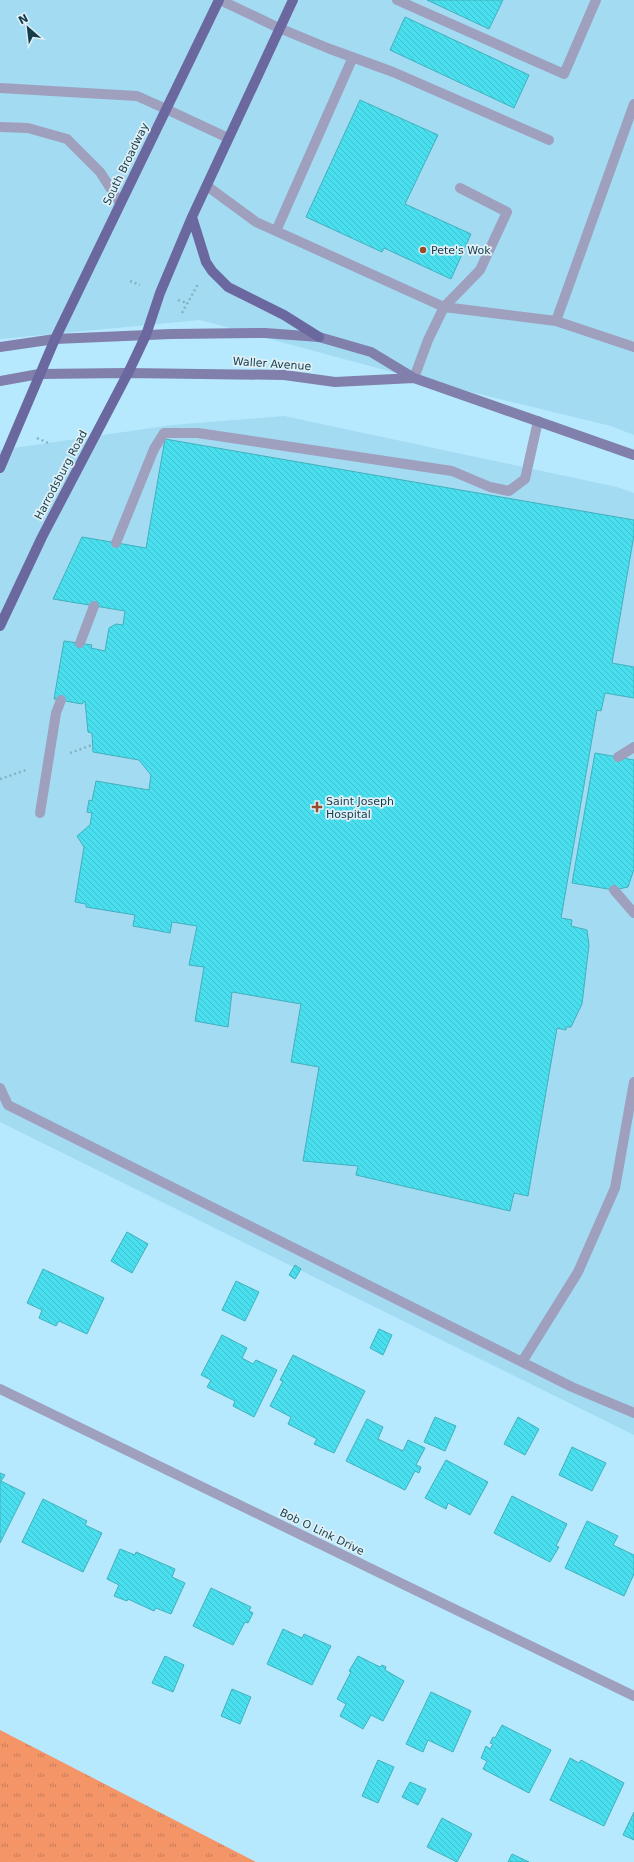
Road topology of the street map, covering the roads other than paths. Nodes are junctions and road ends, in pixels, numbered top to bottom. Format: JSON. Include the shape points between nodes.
{"nodes":[{"id":1,"x":219,"y":0,"type":"edge"},
{"id":2,"x":293,"y":0,"type":"edge"},
{"id":3,"x":397,"y":0,"type":"edge"},
{"id":4,"x":596,"y":0,"type":"edge"},
{"id":5,"x":279,"y":28,"type":"junction"},
{"id":6,"x":353,"y":57,"type":"junction"},
{"id":7,"x":0,"y":88,"type":"edge"},
{"id":8,"x":634,"y":104,"type":"edge"},
{"id":9,"x":166,"y":109,"type":"junction"},
{"id":10,"x":0,"y":127,"type":"edge"},
{"id":11,"x":228,"y":138,"type":"junction"},
{"id":12,"x":549,"y":140,"type":"dead end"},
{"id":13,"x":207,"y":186,"type":"junction"},
{"id":14,"x":460,"y":188,"type":"dead end"},
{"id":15,"x":120,"y":203,"type":"junction"},
{"id":16,"x":192,"y":217,"type":"junction"},
{"id":17,"x":276,"y":231,"type":"junction"},
{"id":18,"x":444,"y":306,"type":"junction"},
{"id":19,"x":556,"y":321,"type":"junction"},
{"id":20,"x":146,"y":335,"type":"junction"},
{"id":21,"x":319,"y":337,"type":"junction"},
{"id":22,"x":55,"y":339,"type":"junction"},
{"id":23,"x":634,"y":347,"type":"edge"},
{"id":24,"x":0,"y":348,"type":"edge"},
{"id":25,"x":128,"y":373,"type":"junction"},
{"id":26,"x":39,"y":374,"type":"junction"},
{"id":27,"x":414,"y":378,"type":"junction"},
{"id":28,"x":0,"y":380,"type":"edge"},
{"id":29,"x":538,"y":421,"type":"junction"},
{"id":30,"x":634,"y":455,"type":"edge"},
{"id":31,"x":0,"y":468,"type":"edge"},
{"id":32,"x":116,"y":543,"type":"dead end"},
{"id":33,"x":94,"y":606,"type":"dead end"},
{"id":34,"x":0,"y":626,"type":"edge"},
{"id":35,"x":80,"y":643,"type":"dead end"},
{"id":36,"x":60,"y":700,"type":"dead end"},
{"id":37,"x":634,"y":747,"type":"edge"},
{"id":38,"x":618,"y":757,"type":"dead end"},
{"id":39,"x":40,"y":813,"type":"dead end"},
{"id":40,"x":614,"y":890,"type":"dead end"},
{"id":41,"x":634,"y":913,"type":"edge"},
{"id":42,"x":634,"y":1082,"type":"edge"},
{"id":43,"x":0,"y":1088,"type":"edge"},
{"id":44,"x":522,"y":1362,"type":"junction"},
{"id":45,"x":0,"y":1389,"type":"edge"},
{"id":46,"x":634,"y":1413,"type":"edge"},
{"id":47,"x":634,"y":1696,"type":"edge"}],
"edges":[{"from":1,"to":5,"type":"street"},
{"from":1,"to":9,"type":"main road","name":"South Broadway"},
{"from":2,"to":5,"type":"main road"},
{"from":3,"to":4,"type":"street","via":[[564,74]]},
{"from":5,"to":6,"type":"street"},
{"from":5,"to":11,"type":"main road"},
{"from":6,"to":12,"type":"street"},
{"from":6,"to":17,"type":"street"},
{"from":7,"to":9,"type":"street","via":[[137,96]]},
{"from":8,"to":19,"type":"street"},
{"from":9,"to":11,"type":"street"},
{"from":9,"to":15,"type":"main road","name":"South Broadway"},
{"from":10,"to":15,"type":"street","via":[[28,128],[67,139],[100,172]]},
{"from":11,"to":13,"type":"main road"},
{"from":13,"to":16,"type":"main road"},
{"from":13,"to":17,"type":"street","via":[[256,222]]},
{"from":14,"to":18,"type":"street","via":[[507,212],[480,270]]},
{"from":15,"to":22,"type":"main road","name":"South Broadway"},
{"from":16,"to":20,"type":"main road","via":[[160,293]]},
{"from":16,"to":21,"type":"main road","via":[[206,262],[228,287],[284,315]]},
{"from":17,"to":18,"type":"street"},
{"from":18,"to":19,"type":"street"},
{"from":18,"to":27,"type":"street"},
{"from":19,"to":23,"type":"street"},
{"from":20,"to":21,"type":"main road","name":"Waller Avenue","via":[[265,333]]},
{"from":20,"to":22,"type":"main road","name":"Waller Avenue"},
{"from":20,"to":25,"type":"main road","name":"Harrodsburg Road"},
{"from":21,"to":27,"type":"main road","name":"Waller Avenue","via":[[371,352]]},
{"from":22,"to":24,"type":"main road","name":"Waller Avenue"},
{"from":22,"to":26,"type":"main road"},
{"from":25,"to":26,"type":"main road","name":"Waller Avenue"},
{"from":25,"to":27,"type":"main road","name":"Waller Avenue","via":[[284,375],[335,382]]},
{"from":25,"to":34,"type":"main road","name":"Harrodsburg Road","via":[[42,537]]},
{"from":26,"to":28,"type":"main road","name":"Waller Avenue"},
{"from":26,"to":31,"type":"main road"},
{"from":27,"to":29,"type":"main road","name":"Waller Avenue"},
{"from":29,"to":30,"type":"main road","name":"Waller Avenue"},
{"from":29,"to":32,"type":"street","via":[[525,479],[509,491],[490,487],[452,470],[198,433],[164,433],[154,449]]},
{"from":33,"to":35,"type":"street"},
{"from":36,"to":39,"type":"street"},
{"from":37,"to":38,"type":"street"},
{"from":40,"to":41,"type":"street"},
{"from":42,"to":44,"type":"street","via":[[615,1188],[578,1272]]},
{"from":43,"to":44,"type":"street","via":[[8,1105]]},
{"from":44,"to":46,"type":"street","via":[[572,1387]]},
{"from":45,"to":47,"type":"street","name":"Bob O Link Drive"}]}
